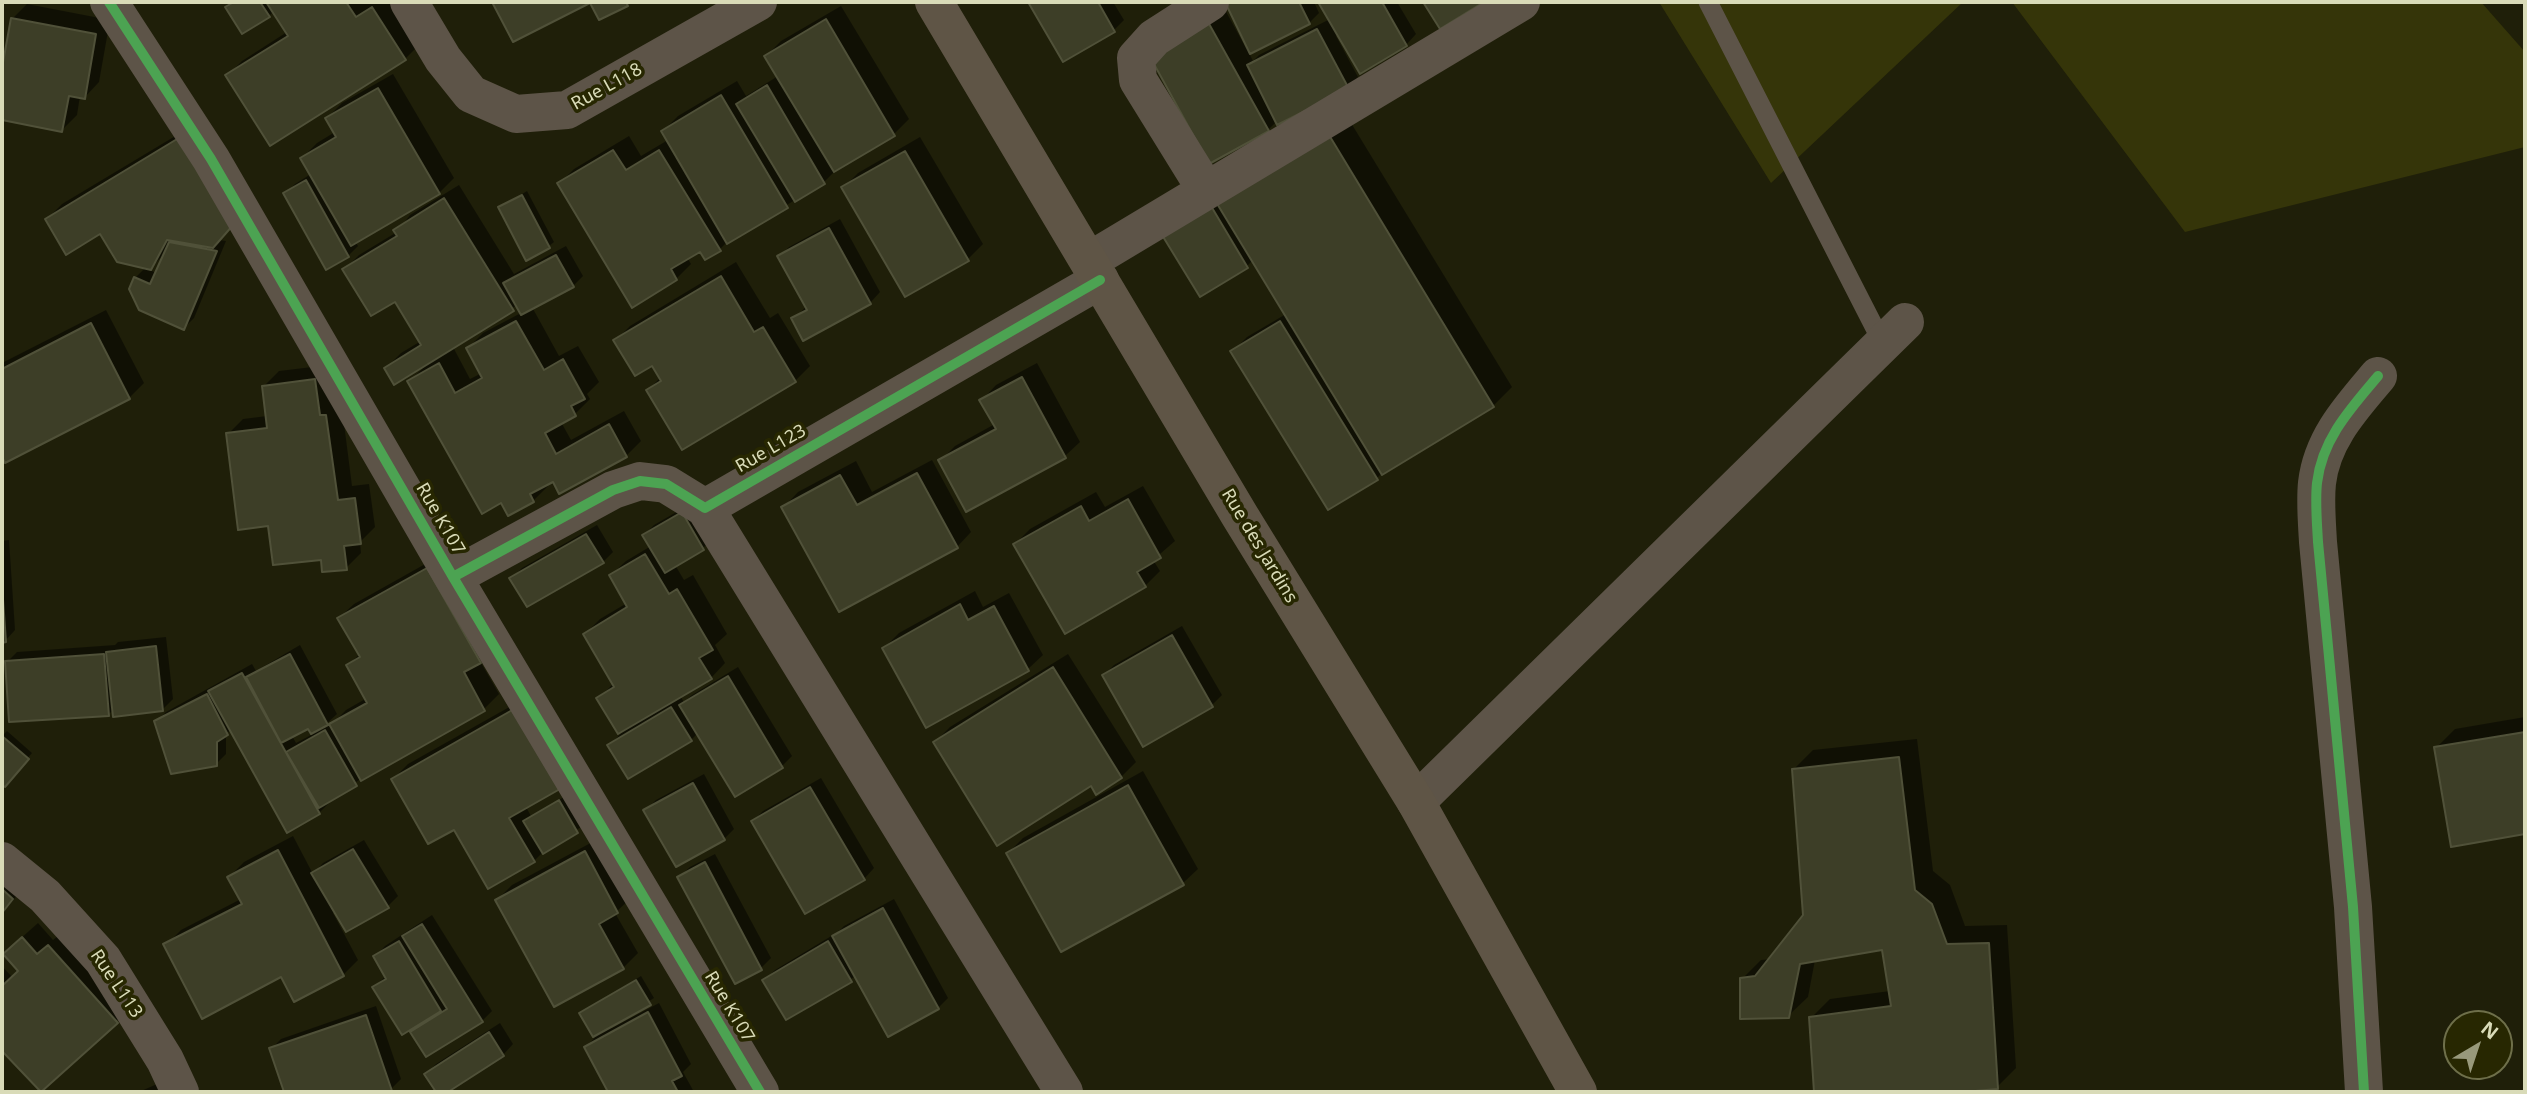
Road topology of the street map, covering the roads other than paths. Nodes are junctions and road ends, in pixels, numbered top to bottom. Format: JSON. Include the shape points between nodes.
{"nodes":[{"id":1,"x":109,"y":2,"type":"edge"},
{"id":2,"x":409,"y":2,"type":"edge"},
{"id":3,"x":758,"y":2,"type":"edge"},
{"id":4,"x":934,"y":2,"type":"edge"},
{"id":5,"x":1210,"y":2,"type":"edge"},
{"id":6,"x":1521,"y":2,"type":"edge"},
{"id":7,"x":1708,"y":2,"type":"edge"},
{"id":8,"x":1206,"y":190,"type":"junction"},
{"id":9,"x":1095,"y":270,"type":"junction"},
{"id":10,"x":1894,"y":333,"type":"joint"},
{"id":11,"x":2378,"y":376,"type":"dead end"},
{"id":12,"x":705,"y":508,"type":"junction"},
{"id":13,"x":453,"y":577,"type":"junction"},
{"id":14,"x":1416,"y":802,"type":"junction"},
{"id":15,"x":2,"y":861,"type":"edge"},
{"id":16,"x":180,"y":1092,"type":"edge"},
{"id":17,"x":760,"y":1092,"type":"edge"},
{"id":18,"x":1064,"y":1092,"type":"edge"},
{"id":19,"x":1578,"y":1092,"type":"edge"},
{"id":20,"x":2364,"y":1092,"type":"edge"}],
"edges":[{"from":1,"to":13,"type":"street","name":"Rue K107","via":[[211,159]]},
{"from":2,"to":3,"type":"street","name":"Rue L118","via":[[443,59],[471,94],[516,114],[567,110]]},
{"from":4,"to":9,"type":"main road","name":"Rue des Jardins"},
{"from":5,"to":8,"type":"street","via":[[1154,38],[1136,58],[1138,80]]},
{"from":6,"to":8,"type":"street","name":"Rue L123"},
{"from":7,"to":10,"type":"lane"},
{"from":8,"to":9,"type":"street","name":"Rue L123"},
{"from":9,"to":12,"type":"street","name":"Rue L123"},
{"from":9,"to":14,"type":"main road","name":"Rue des Jardins"},
{"from":10,"to":14,"type":"street"},
{"from":11,"to":20,"type":"street","via":[[2346,414],[2324,451],[2317,483],[2318,542],[2353,907]]},
{"from":12,"to":13,"type":"street","via":[[666,484],[640,481],[613,489]]},
{"from":12,"to":18,"type":"street"},
{"from":13,"to":17,"type":"street","name":"Rue K107"},
{"from":14,"to":19,"type":"main road","name":"Rue des Jardins"},
{"from":15,"to":16,"type":"street","name":"Rue L113","via":[[45,897],[103,960]]}]}
